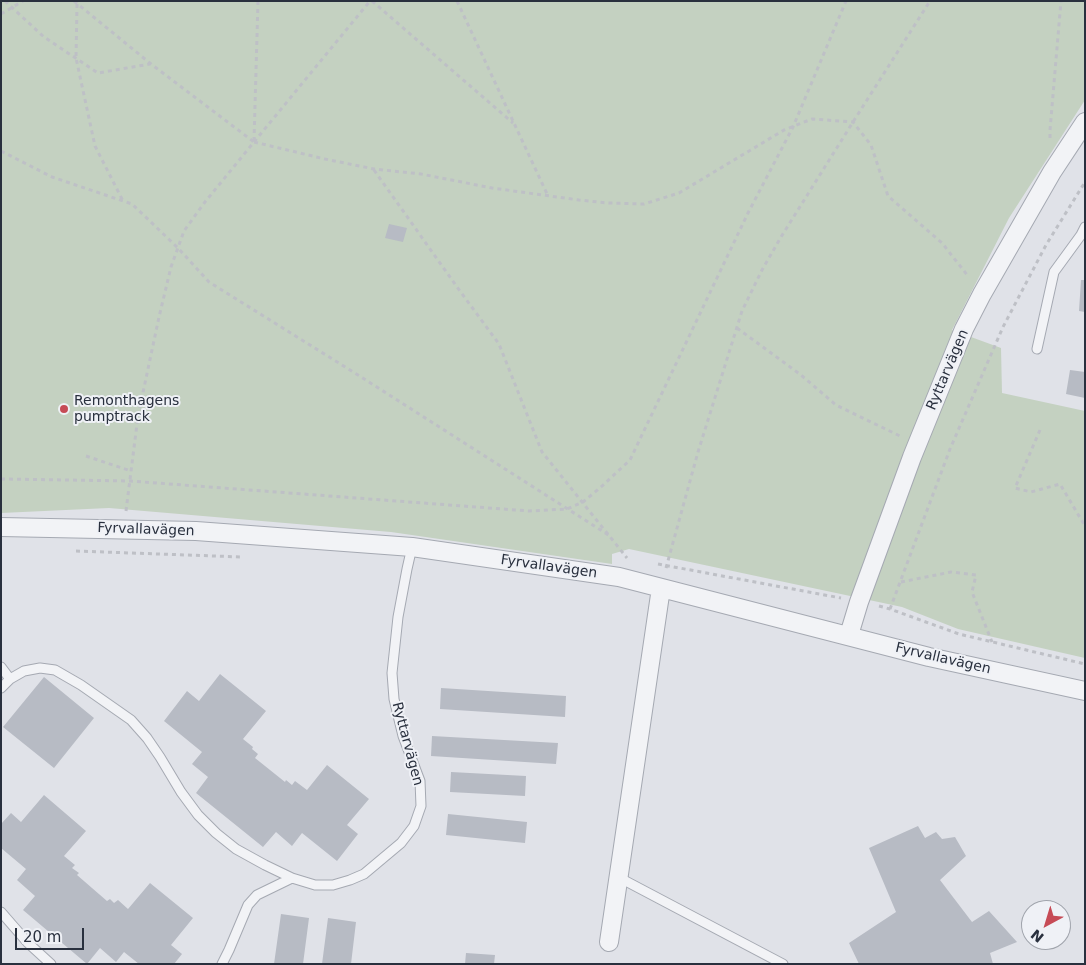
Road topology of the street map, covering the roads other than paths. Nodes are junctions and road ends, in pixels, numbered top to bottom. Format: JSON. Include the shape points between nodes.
{"nodes":[{"id":1,"x":1085,"y":122,"type":"edge"},
{"id":2,"x":1083,"y":233,"type":"edge"},
{"id":3,"x":1037,"y":349,"type":"dead end"},
{"id":4,"x":1,"y":527,"type":"edge"},
{"id":5,"x":412,"y":547,"type":"junction"},
{"id":6,"x":661,"y":588,"type":"junction"},
{"id":7,"x":848,"y":635,"type":"junction"},
{"id":8,"x":1,"y":667,"type":"edge"},
{"id":9,"x":10,"y":679,"type":"junction"},
{"id":10,"x":1,"y":688,"type":"edge"},
{"id":11,"x":1085,"y":691,"type":"edge"},
{"id":12,"x":618,"y":877,"type":"junction"},
{"id":13,"x":292,"y":878,"type":"junction"},
{"id":14,"x":1,"y":912,"type":"edge"},
{"id":15,"x":608,"y":942,"type":"dead end"},
{"id":16,"x":52,"y":964,"type":"edge"},
{"id":17,"x":222,"y":964,"type":"edge"},
{"id":18,"x":783,"y":964,"type":"edge"}],
"edges":[{"from":1,"to":7,"type":"street","name":"Ryttarvägen","via":[[1052,172],[964,329],[917,444]]},
{"from":2,"to":3,"type":"lane","via":[[1054,272]]},
{"from":4,"to":5,"type":"street","name":"Fyrvallavägen","via":[[196,531]]},
{"from":5,"to":6,"type":"street","name":"Fyrvallavägen","via":[[619,577]]},
{"from":5,"to":13,"type":"lane","name":"Ryttarvägen","via":[[398,617],[392,672],[394,699],[403,736],[420,781],[421,806],[414,826],[401,843],[364,874],[350,880],[333,885],[315,885]]},
{"from":6,"to":7,"type":"street","name":"Fyrvallavägen"},
{"from":6,"to":12,"type":"street"},
{"from":7,"to":11,"type":"street","name":"Fyrvallavägen","via":[[929,657]]},
{"from":8,"to":9,"type":"lane"},
{"from":9,"to":10,"type":"lane","name":"Ryttarvägen"},
{"from":9,"to":13,"type":"lane","name":"Ryttarvägen","via":[[40,668],[55,670],[81,685],[130,720],[147,738],[181,792],[216,833],[236,849]]},
{"from":12,"to":15,"type":"street"},
{"from":12,"to":18,"type":"lane"},
{"from":13,"to":17,"type":"lane","via":[[257,895],[248,905]]},
{"from":14,"to":16,"type":"lane"}]}
